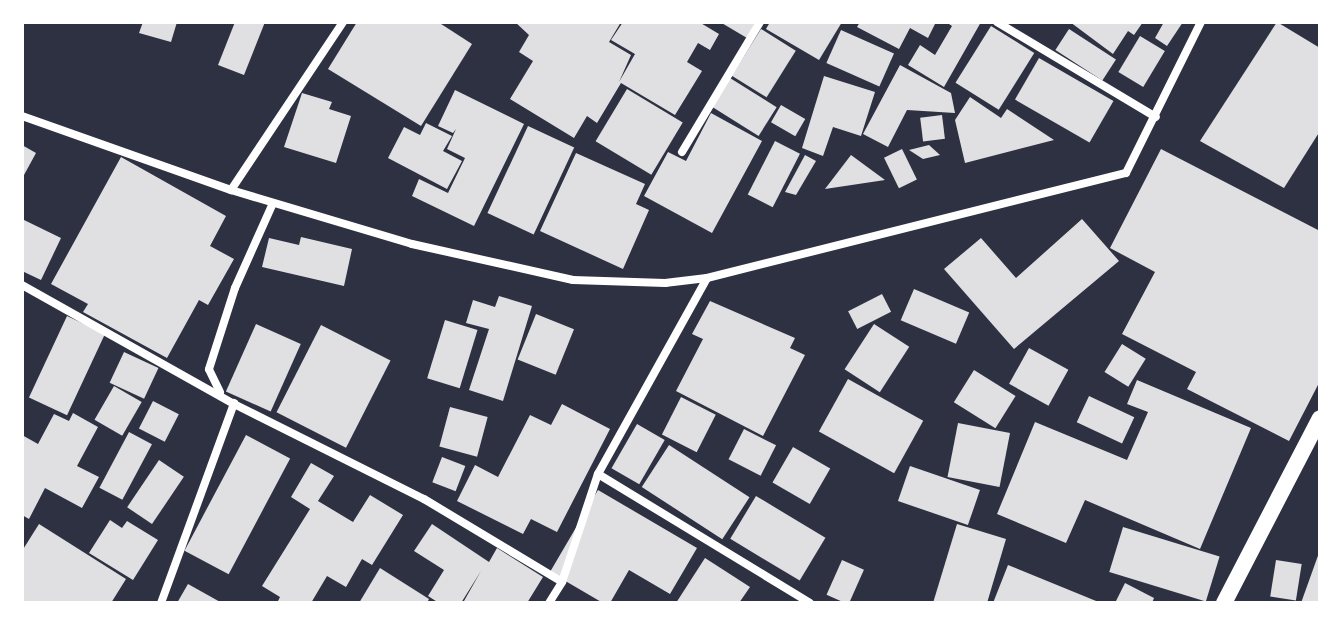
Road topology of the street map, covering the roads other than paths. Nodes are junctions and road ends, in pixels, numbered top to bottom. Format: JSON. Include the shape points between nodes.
{"nodes":[{"id":1,"x":343,"y":22,"type":"edge"},
{"id":2,"x":760,"y":22,"type":"edge"},
{"id":3,"x":997,"y":22,"type":"edge"},
{"id":4,"x":1201,"y":22,"type":"edge"},
{"id":5,"x":22,"y":116,"type":"edge"},
{"id":6,"x":1156,"y":117,"type":"junction"},
{"id":7,"x":682,"y":152,"type":"dead end"},
{"id":8,"x":231,"y":190,"type":"junction"},
{"id":9,"x":273,"y":203,"type":"junction"},
{"id":10,"x":707,"y":278,"type":"junction"},
{"id":11,"x":22,"y":285,"type":"edge"},
{"id":12,"x":236,"y":405,"type":"junction"},
{"id":13,"x":1320,"y":418,"type":"edge"},
{"id":14,"x":598,"y":474,"type":"junction"},
{"id":15,"x":562,"y":582,"type":"junction"},
{"id":16,"x":161,"y":603,"type":"edge"},
{"id":17,"x":549,"y":603,"type":"edge"},
{"id":18,"x":810,"y":603,"type":"edge"},
{"id":19,"x":1224,"y":603,"type":"edge"}],
"edges":[{"from":1,"to":8,"type":"street"},
{"from":2,"to":7,"type":"street"},
{"from":3,"to":6,"type":"street"},
{"from":4,"to":6,"type":"street"},
{"from":5,"to":8,"type":"street"},
{"from":6,"to":10,"type":"street","via":[[1126,173]]},
{"from":8,"to":9,"type":"street"},
{"from":9,"to":10,"type":"street","via":[[412,244],[573,280],[665,283]]},
{"from":9,"to":12,"type":"street","via":[[235,288],[209,369],[214,387]]},
{"from":10,"to":14,"type":"street"},
{"from":11,"to":12,"type":"street"},
{"from":12,"to":15,"type":"street","via":[[424,499]]},
{"from":12,"to":16,"type":"street"},
{"from":13,"to":19,"type":"main road"},
{"from":14,"to":15,"type":"street"},
{"from":14,"to":18,"type":"street"},
{"from":15,"to":17,"type":"street"}]}
